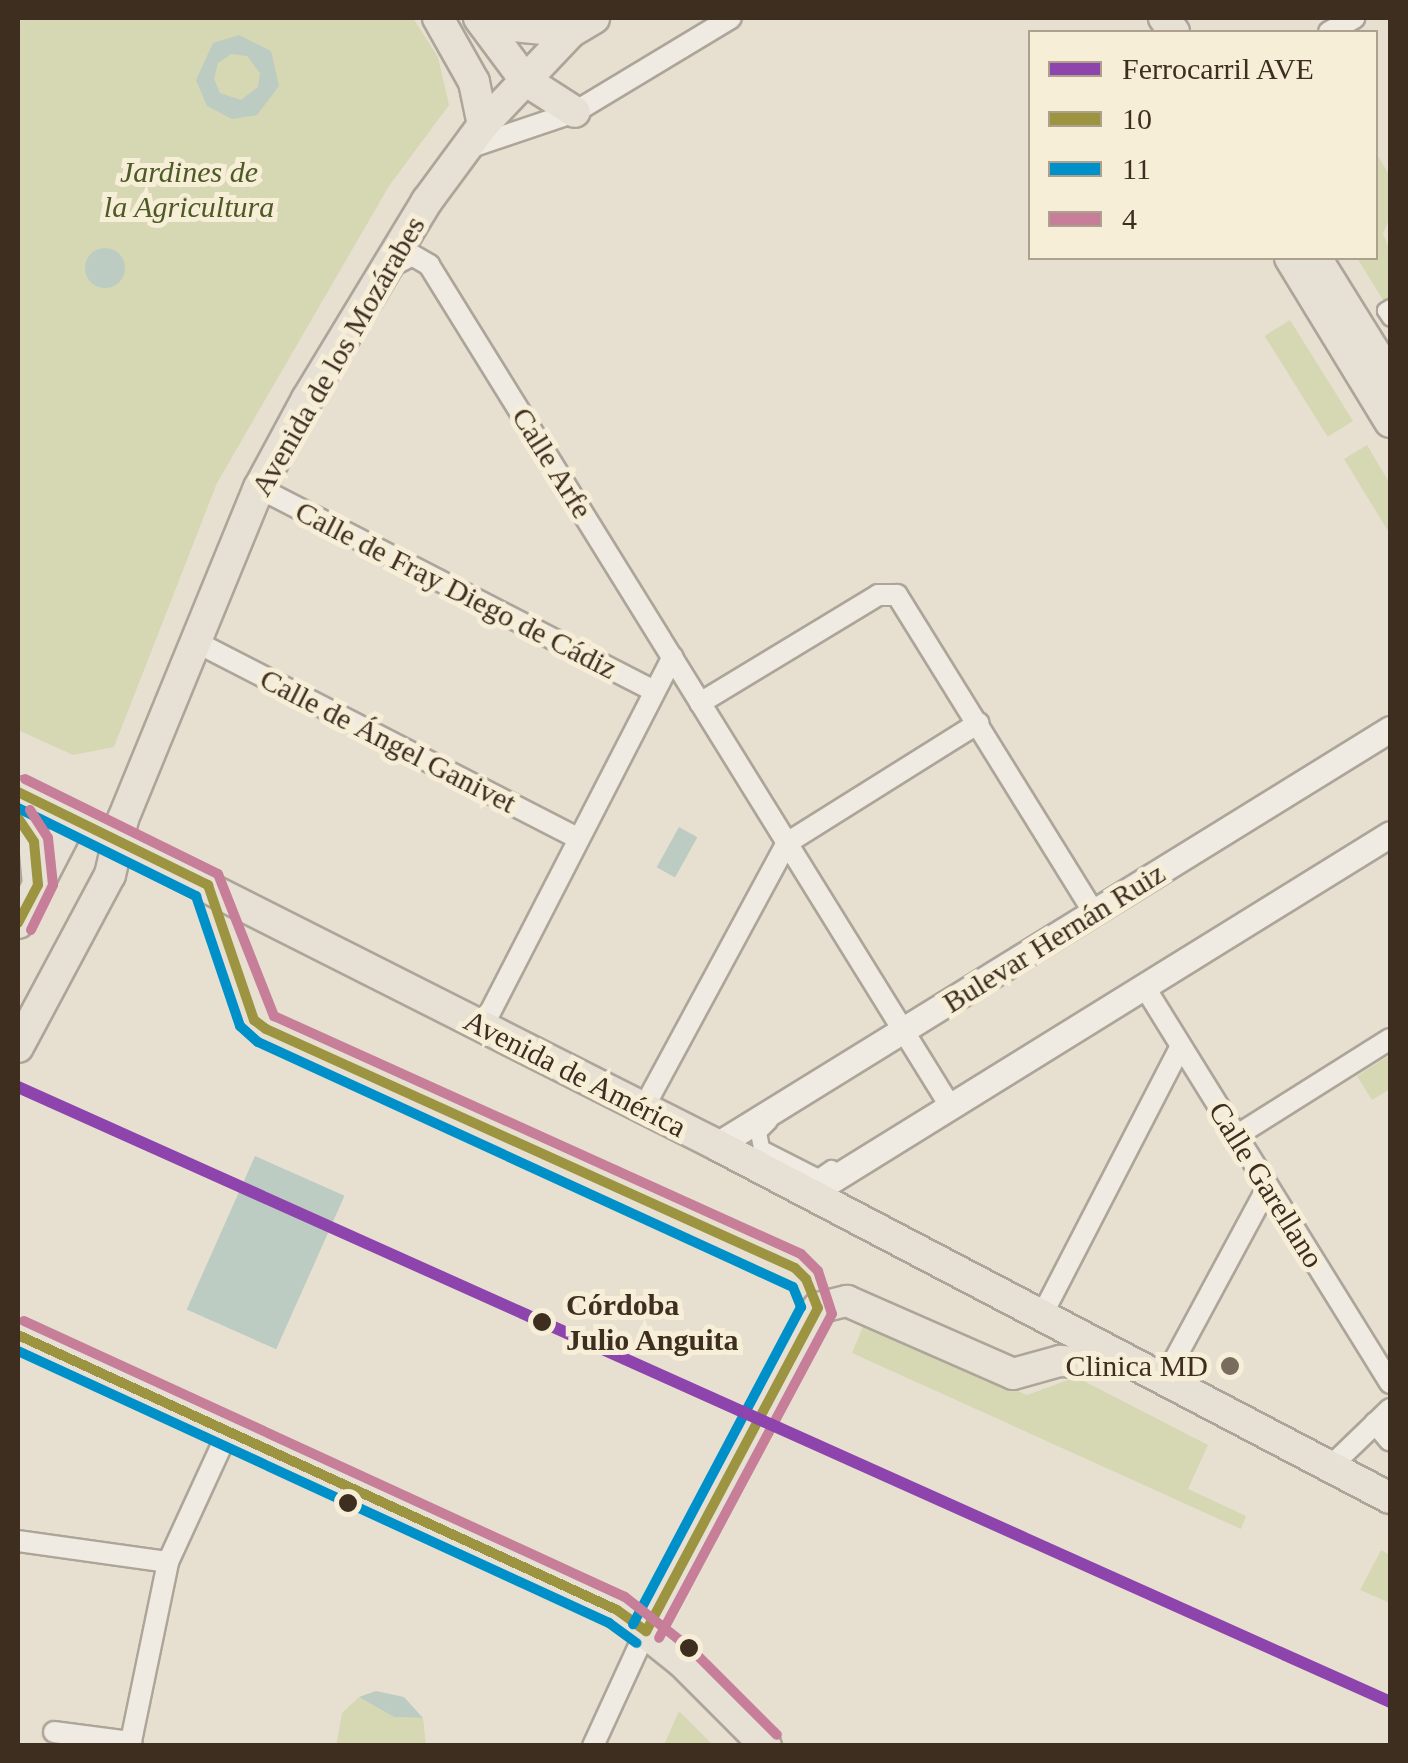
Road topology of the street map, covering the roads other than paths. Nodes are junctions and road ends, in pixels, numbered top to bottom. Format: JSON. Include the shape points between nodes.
{"nodes":[{"id":1,"x":438,"y":18,"type":"edge"},
{"id":2,"x":731,"y":18,"type":"edge"},
{"id":3,"x":481,"y":20,"type":"edge"},
{"id":4,"x":582,"y":25,"type":"edge"},
{"id":5,"x":525,"y":80,"type":"junction"},
{"id":6,"x":575,"y":112,"type":"junction"},
{"id":7,"x":475,"y":137,"type":"junction"},
{"id":8,"x":1291,"y":260,"type":"edge"},
{"id":9,"x":1317,"y":260,"type":"edge"},
{"id":10,"x":386,"y":269,"type":"junction"},
{"id":11,"x":1390,"y":306,"type":"edge"},
{"id":12,"x":1390,"y":318,"type":"edge"},
{"id":13,"x":1390,"y":377,"type":"edge"},
{"id":14,"x":1390,"y":422,"type":"edge"},
{"id":15,"x":258,"y":488,"type":"junction"},
{"id":16,"x":198,"y":643,"type":"junction"},
{"id":17,"x":673,"y":658,"type":"junction"},
{"id":18,"x":654,"y":692,"type":"junction"},
{"id":19,"x":700,"y":703,"type":"junction"},
{"id":20,"x":978,"y":723,"type":"junction"},
{"id":21,"x":1390,"y":729,"type":"edge"},
{"id":22,"x":1390,"y":740,"type":"edge"},
{"id":23,"x":18,"y":792,"type":"edge"},
{"id":24,"x":72,"y":819,"type":"junction"},
{"id":25,"x":1390,"y":824,"type":"edge"},
{"id":26,"x":26,"y":830,"type":"edge"},
{"id":27,"x":1390,"y":834,"type":"edge"},
{"id":28,"x":579,"y":838,"type":"junction"},
{"id":29,"x":118,"y":841,"type":"junction"},
{"id":30,"x":788,"y":843,"type":"junction"},
{"id":31,"x":38,"y":885,"type":"junction"},
{"id":32,"x":1094,"y":912,"type":"junction"},
{"id":33,"x":18,"y":923,"type":"edge"},
{"id":34,"x":1144,"y":986,"type":"junction"},
{"id":35,"x":482,"y":1028,"type":"junction"},
{"id":36,"x":905,"y":1033,"type":"junction"},
{"id":37,"x":1390,"y":1039,"type":"edge"},
{"id":38,"x":18,"y":1046,"type":"edge"},
{"id":39,"x":1180,"y":1048,"type":"junction"},
{"id":40,"x":948,"y":1102,"type":"junction"},
{"id":41,"x":643,"y":1109,"type":"junction"},
{"id":42,"x":1236,"y":1136,"type":"junction"},
{"id":43,"x":716,"y":1145,"type":"junction"},
{"id":44,"x":1266,"y":1190,"type":"junction"},
{"id":45,"x":809,"y":1194,"type":"junction"},
{"id":46,"x":1041,"y":1317,"type":"junction"},
{"id":47,"x":18,"y":1335,"type":"edge"},
{"id":48,"x":1129,"y":1365,"type":"junction"},
{"id":49,"x":1390,"y":1382,"type":"edge"},
{"id":50,"x":1162,"y":1383,"type":"junction"},
{"id":51,"x":1383,"y":1416,"type":"edge"},
{"id":52,"x":227,"y":1434,"type":"junction"},
{"id":53,"x":1390,"y":1440,"type":"edge"},
{"id":54,"x":1330,"y":1468,"type":"junction"},
{"id":55,"x":1390,"y":1498,"type":"edge"},
{"id":56,"x":18,"y":1541,"type":"edge"},
{"id":57,"x":168,"y":1562,"type":"junction"},
{"id":58,"x":646,"y":1631,"type":"junction"},
{"id":59,"x":54,"y":1732,"type":"dead end"},
{"id":60,"x":130,"y":1744,"type":"edge"},
{"id":61,"x":593,"y":1746,"type":"edge"},
{"id":62,"x":766,"y":1746,"type":"edge"}],
"edges":[{"from":1,"to":7,"type":"main road","via":[[474,82]]},
{"from":2,"to":6,"type":"street"},
{"from":3,"to":4,"type":"main road"},
{"from":3,"to":5,"type":"main road"},
{"from":4,"to":5,"type":"main road","name":"Avenida de los Mozárabes"},
{"from":5,"to":6,"type":"main road"},
{"from":5,"to":7,"type":"main road","name":"Avenida de los Mozárabes"},
{"from":6,"to":7,"type":"street"},
{"from":7,"to":10,"type":"main road","name":"Avenida de los Mozárabes"},
{"from":8,"to":14,"type":"main road"},
{"from":9,"to":13,"type":"main road"},
{"from":10,"to":15,"type":"main road","name":"Avenida de los Mozárabes"},
{"from":10,"to":17,"type":"street","name":"Calle Arfe","via":[[412,255],[429,265]]},
{"from":11,"to":12,"type":"street"},
{"from":15,"to":16,"type":"main road","name":"Avenida de los Mozárabes"},
{"from":15,"to":18,"type":"street","name":"Calle de Fray Diego de Cádiz"},
{"from":16,"to":28,"type":"street","name":"Calle de Ángel Ganivet"},
{"from":16,"to":29,"type":"main road","name":"Avenida de los Mozárabes"},
{"from":17,"to":18,"type":"street"},
{"from":17,"to":19,"type":"street","name":"Calle Arfe"},
{"from":18,"to":19,"type":"street","name":"Calle de Fray Diego de Cádiz","via":[[677,690]]},
{"from":18,"to":28,"type":"street"},
{"from":19,"to":20,"type":"street","via":[[890,593]]},
{"from":19,"to":30,"type":"street","name":"Calle Arfe"},
{"from":20,"to":30,"type":"street"},
{"from":20,"to":32,"type":"street"},
{"from":21,"to":32,"type":"street","name":"Bulevar Hernán Ruiz"},
{"from":22,"to":36,"type":"street"},
{"from":23,"to":24,"type":"main road","name":"Avenida de América"},
{"from":24,"to":29,"type":"main road","name":"Avenida de América"},
{"from":24,"to":31,"type":"main road"},
{"from":25,"to":40,"type":"street"},
{"from":26,"to":31,"type":"main road"},
{"from":27,"to":34,"type":"street"},
{"from":28,"to":35,"type":"street"},
{"from":29,"to":35,"type":"main road","name":"Avenida de América"},
{"from":29,"to":38,"type":"main road","name":"Avenida de los Mozárabes","via":[[102,894]]},
{"from":30,"to":36,"type":"street","name":"Calle Arfe"},
{"from":30,"to":41,"type":"street"},
{"from":31,"to":33,"type":"main road"},
{"from":32,"to":36,"type":"street","name":"Bulevar Hernán Ruiz"},
{"from":34,"to":39,"type":"street","name":"Calle Garellano"},
{"from":34,"to":40,"type":"street"},
{"from":35,"to":41,"type":"main road","name":"Avenida de América"},
{"from":36,"to":40,"type":"street","name":"Calle Arfe"},
{"from":36,"to":40,"type":"street","via":[[766,1123],[758,1132],[761,1148],[818,1177]]},
{"from":36,"to":43,"type":"street","name":"Bulevar Hernán Ruiz"},
{"from":37,"to":42,"type":"street"},
{"from":39,"to":42,"type":"street","name":"Calle Garellano"},
{"from":39,"to":46,"type":"street"},
{"from":40,"to":45,"type":"street"},
{"from":41,"to":43,"type":"main road","name":"Avenida de América"},
{"from":42,"to":44,"type":"street","name":"Calle Garellano"},
{"from":43,"to":45,"type":"main road","name":"Avenida de América"},
{"from":44,"to":49,"type":"street","name":"Calle Garellano"},
{"from":44,"to":50,"type":"street"},
{"from":45,"to":46,"type":"main road","name":"Avenida de América"},
{"from":46,"to":48,"type":"main road","name":"Avenida de América"},
{"from":47,"to":52,"type":"main road"},
{"from":48,"to":50,"type":"main road","name":"Avenida de América"},
{"from":48,"to":58,"type":"main road","name":"Avenida de América","via":[[1060,1361],[1013,1374],[846,1302],[818,1308]]},
{"from":50,"to":54,"type":"main road","name":"Avenida de América"},
{"from":51,"to":53,"type":"street"},
{"from":51,"to":54,"type":"street"},
{"from":52,"to":57,"type":"street"},
{"from":52,"to":58,"type":"main road","via":[[616,1610]]},
{"from":54,"to":55,"type":"main road","name":"Avenida de América"},
{"from":56,"to":57,"type":"street"},
{"from":57,"to":60,"type":"street"},
{"from":58,"to":61,"type":"street"},
{"from":58,"to":62,"type":"main road"},
{"from":59,"to":60,"type":"street"}]}
